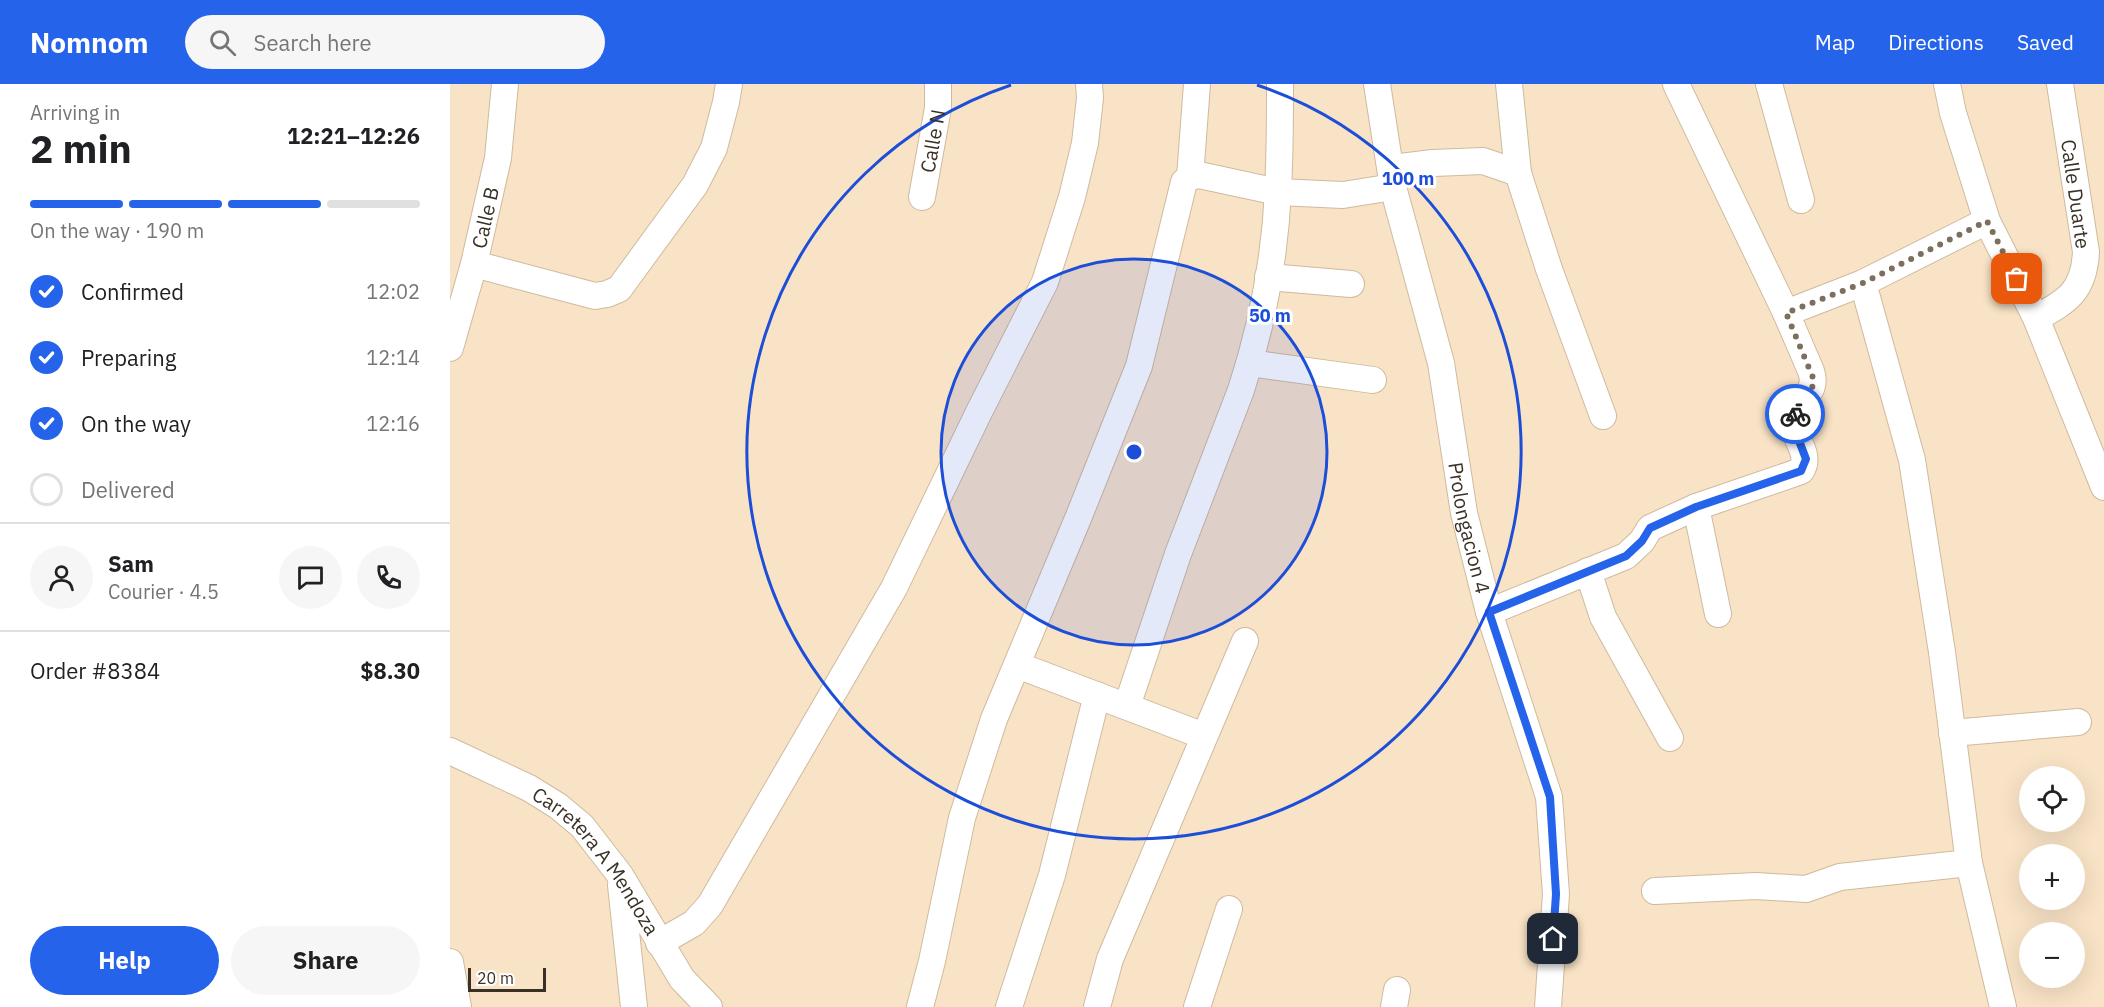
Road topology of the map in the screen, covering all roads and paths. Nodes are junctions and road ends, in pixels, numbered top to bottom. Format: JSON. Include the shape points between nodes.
{"nodes":[{"id":1,"x":505,"y":84,"type":"edge"},
{"id":2,"x":729,"y":84,"type":"edge"},
{"id":3,"x":938,"y":84,"type":"edge"},
{"id":4,"x":1089,"y":84,"type":"edge"},
{"id":5,"x":1197,"y":84,"type":"edge"},
{"id":6,"x":1280,"y":84,"type":"edge"},
{"id":7,"x":1377,"y":84,"type":"edge"},
{"id":8,"x":1509,"y":84,"type":"edge"},
{"id":9,"x":1676,"y":84,"type":"edge"},
{"id":10,"x":1769,"y":84,"type":"edge"},
{"id":11,"x":1947,"y":84,"type":"edge"},
{"id":12,"x":2060,"y":84,"type":"edge"},
{"id":13,"x":1518,"y":173,"type":"junction"},
{"id":14,"x":1190,"y":177,"type":"junction"},
{"id":15,"x":1392,"y":178,"type":"junction"},
{"id":16,"x":1278,"y":192,"type":"junction"},
{"id":17,"x":922,"y":197,"type":"dead end"},
{"id":18,"x":1800,"y":200,"type":"dead end"},
{"id":19,"x":1987,"y":221,"type":"junction"},
{"id":20,"x":474,"y":264,"type":"junction"},
{"id":21,"x":1269,"y":277,"type":"junction"},
{"id":22,"x":2092,"y":279,"type":"edge"},
{"id":23,"x":1863,"y":283,"type":"junction"},
{"id":24,"x":1351,"y":284,"type":"dead end"},
{"id":25,"x":457,"y":293,"type":"edge"},
{"id":26,"x":1786,"y":313,"type":"junction"},
{"id":27,"x":2036,"y":318,"type":"junction"},
{"id":28,"x":450,"y":348,"type":"edge"},
{"id":29,"x":1250,"y":363,"type":"junction"},
{"id":30,"x":1373,"y":380,"type":"dead end"},
{"id":31,"x":1603,"y":416,"type":"dead end"},
{"id":32,"x":2104,"y":487,"type":"edge"},
{"id":33,"x":1696,"y":507,"type":"junction"},
{"id":34,"x":1588,"y":571,"type":"junction"},
{"id":35,"x":1489,"y":612,"type":"junction"},
{"id":36,"x":1718,"y":614,"type":"dead end"},
{"id":37,"x":1245,"y":641,"type":"dead end"},
{"id":38,"x":1017,"y":665,"type":"junction"},
{"id":39,"x":1097,"y":695,"type":"junction"},
{"id":40,"x":1127,"y":706,"type":"junction"},
{"id":41,"x":2078,"y":722,"type":"dead end"},
{"id":42,"x":1952,"y":733,"type":"junction"},
{"id":43,"x":1204,"y":736,"type":"junction"},
{"id":44,"x":1670,"y":738,"type":"dead end"},
{"id":45,"x":450,"y":751,"type":"edge"},
{"id":46,"x":1968,"y":863,"type":"junction"},
{"id":47,"x":620,"y":876,"type":"junction"},
{"id":48,"x":1655,"y":891,"type":"dead end"},
{"id":49,"x":1229,"y":909,"type":"dead end"},
{"id":50,"x":659,"y":943,"type":"junction"},
{"id":51,"x":450,"y":962,"type":"edge"},
{"id":52,"x":458,"y":1007,"type":"edge"},
{"id":53,"x":634,"y":1007,"type":"edge"},
{"id":54,"x":709,"y":1007,"type":"edge"},
{"id":55,"x":920,"y":1007,"type":"edge"},
{"id":56,"x":1009,"y":1007,"type":"edge"},
{"id":57,"x":1097,"y":1007,"type":"edge"},
{"id":58,"x":1197,"y":1007,"type":"edge"},
{"id":59,"x":1548,"y":1007,"type":"edge"},
{"id":60,"x":2003,"y":1007,"type":"edge"}],
"edges":[{"from":1,"to":20,"type":"street","name":"Calle B","via":[[498,158]]},
{"from":2,"to":20,"type":"street","via":[[714,148],[694,185],[619,289],[595,296]]},
{"from":3,"to":17,"type":"street","name":"Calle N","via":[[938,108]]},
{"from":4,"to":50,"type":"street","via":[[1084,143],[1072,197],[1045,282],[894,588],[710,905],[694,923]]},
{"from":5,"to":14,"type":"street"},
{"from":6,"to":16,"type":"street"},
{"from":7,"to":15,"type":"street","name":"Prolongacion 4"},
{"from":8,"to":13,"type":"street"},
{"from":9,"to":26,"type":"street"},
{"from":10,"to":18,"type":"street"},
{"from":11,"to":19,"type":"street"},
{"from":12,"to":22,"type":"street","name":"Calle Duarte","via":[[2086,252],[2085,267]]},
{"from":13,"to":15,"type":"street","via":[[1483,161],[1432,163]]},
{"from":13,"to":31,"type":"street"},
{"from":14,"to":16,"type":"street","via":[[1199,175]]},
{"from":14,"to":38,"type":"street","via":[[1181,190],[1140,366]]},
{"from":15,"to":16,"type":"street","via":[[1343,195]]},
{"from":15,"to":35,"type":"street","name":"Prolongacion 4","via":[[1441,363],[1464,513]]},
{"from":16,"to":21,"type":"street"},
{"from":19,"to":23,"type":"street"},
{"from":19,"to":27,"type":"street"},
{"from":20,"to":25,"type":"street","name":"Calle B"},
{"from":21,"to":24,"type":"street"},
{"from":21,"to":29,"type":"street"},
{"from":22,"to":27,"type":"street","name":"Calle Duarte","via":[[2060,305]]},
{"from":23,"to":26,"type":"street"},
{"from":23,"to":42,"type":"street","via":[[1912,460]]},
{"from":25,"to":28,"type":"street","name":"Calle B"},
{"from":26,"to":33,"type":"street","via":[[1814,380],[1793,417],[1805,466],[1801,471]]},
{"from":27,"to":32,"type":"street"},
{"from":29,"to":30,"type":"street"},
{"from":29,"to":40,"type":"street","via":[[1178,554]]},
{"from":33,"to":34,"type":"street","via":[[1650,528],[1626,556]]},
{"from":33,"to":36,"type":"street"},
{"from":34,"to":35,"type":"street"},
{"from":34,"to":44,"type":"street","via":[[1603,617]]},
{"from":35,"to":59,"type":"street","name":"Prolongacion 4","via":[[1550,797],[1556,894]]},
{"from":37,"to":43,"type":"street"},
{"from":38,"to":39,"type":"street"},
{"from":38,"to":55,"type":"street","via":[[994,719],[962,818]]},
{"from":39,"to":40,"type":"street"},
{"from":39,"to":56,"type":"street","via":[[1052,875]]},
{"from":40,"to":43,"type":"street"},
{"from":41,"to":42,"type":"street"},
{"from":42,"to":46,"type":"street"},
{"from":43,"to":57,"type":"street","via":[[1110,959]]},
{"from":45,"to":47,"type":"street","name":"Carretera A Mendoza","via":[[558,806],[582,826]]},
{"from":46,"to":48,"type":"street","via":[[1840,877],[1806,889],[1756,886]]},
{"from":46,"to":60,"type":"street"},
{"from":47,"to":50,"type":"street","name":"Carretera A Mendoza"},
{"from":47,"to":53,"type":"street"},
{"from":49,"to":58,"type":"street"},
{"from":50,"to":54,"type":"street","name":"Carretera A Mendoza","via":[[682,979]]},
{"from":51,"to":52,"type":"street"}]}
